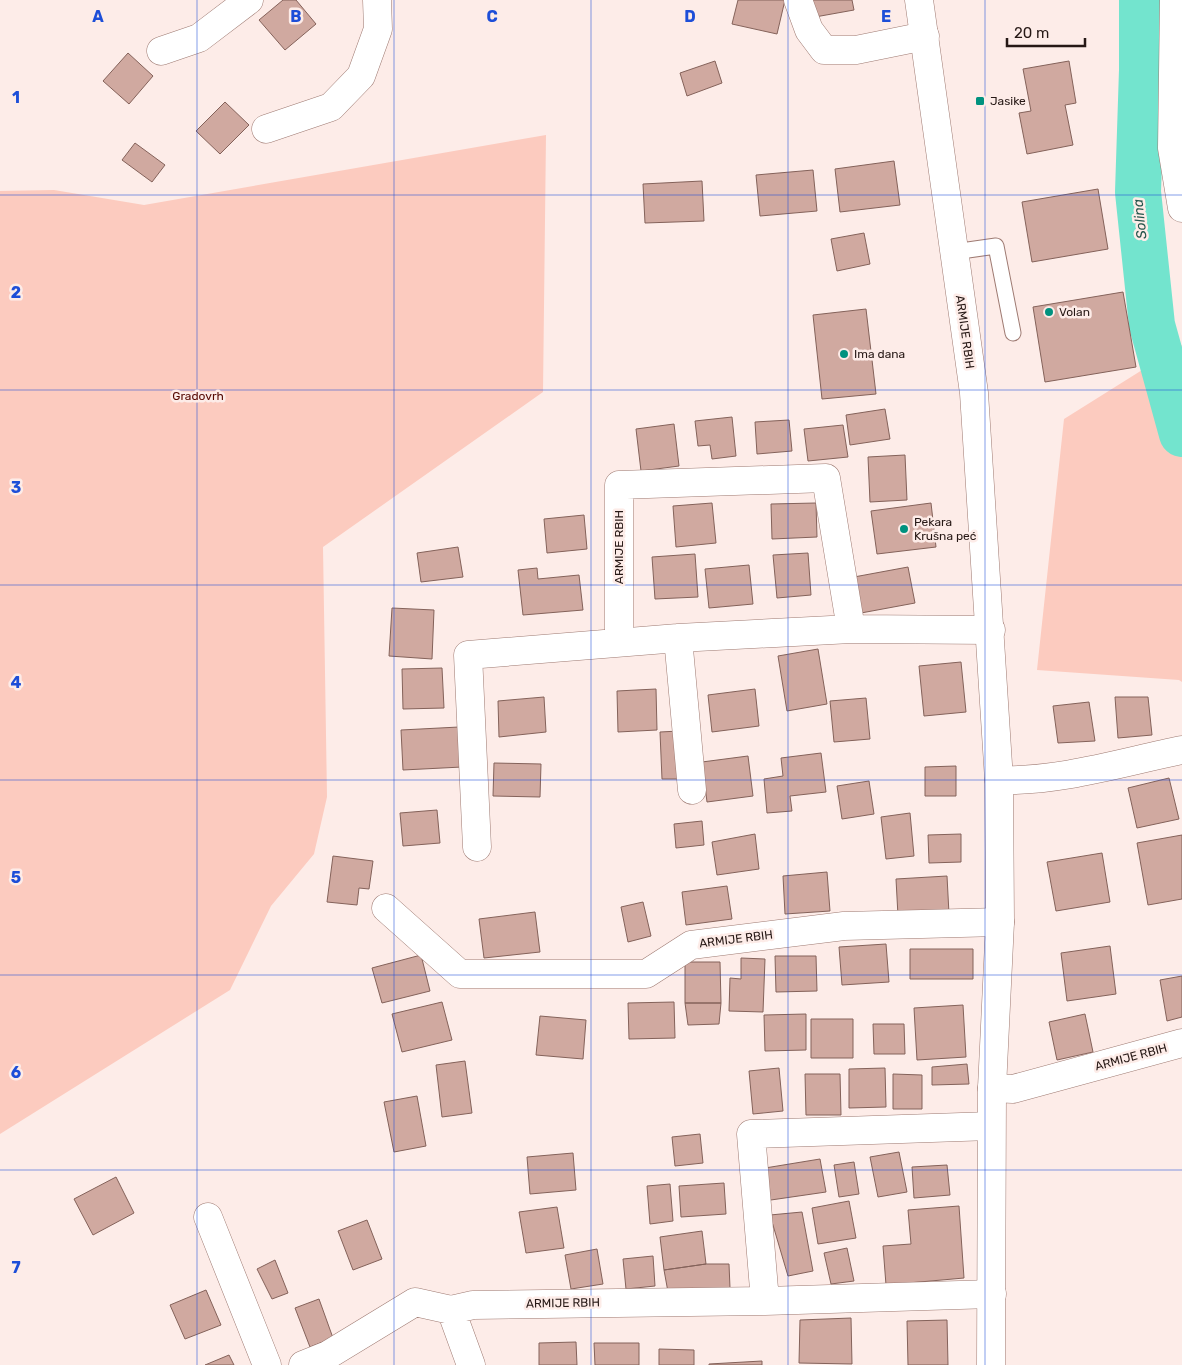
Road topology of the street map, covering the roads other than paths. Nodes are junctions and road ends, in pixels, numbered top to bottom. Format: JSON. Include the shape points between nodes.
{"nodes":[{"id":1,"x":249,"y":0,"type":"edge"},
{"id":2,"x":377,"y":0,"type":"edge"},
{"id":3,"x":798,"y":0,"type":"edge"},
{"id":4,"x":919,"y":0,"type":"edge"},
{"id":5,"x":1174,"y":0,"type":"edge"},
{"id":6,"x":925,"y":36,"type":"junction"},
{"id":7,"x":161,"y":51,"type":"dead end"},
{"id":8,"x":266,"y":129,"type":"dead end"},
{"id":9,"x":1182,"y":208,"type":"edge"},
{"id":10,"x":954,"y":252,"type":"junction"},
{"id":11,"x":1013,"y":333,"type":"dead end"},
{"id":12,"x":850,"y":630,"type":"junction"},
{"id":13,"x":991,"y":630,"type":"junction"},
{"id":14,"x":678,"y":638,"type":"junction"},
{"id":15,"x":619,"y":641,"type":"junction"},
{"id":16,"x":1182,"y":750,"type":"edge"},
{"id":17,"x":1000,"y":780,"type":"junction"},
{"id":18,"x":692,"y":790,"type":"dead end"},
{"id":19,"x":477,"y":847,"type":"dead end"},
{"id":20,"x":386,"y":908,"type":"dead end"},
{"id":21,"x":1000,"y":922,"type":"junction"},
{"id":22,"x":1182,"y":1043,"type":"edge"},
{"id":23,"x":992,"y":1088,"type":"junction"},
{"id":24,"x":991,"y":1126,"type":"junction"},
{"id":25,"x":208,"y":1217,"type":"dead end"},
{"id":26,"x":992,"y":1294,"type":"junction"},
{"id":27,"x":765,"y":1301,"type":"junction"},
{"id":28,"x":450,"y":1310,"type":"junction"},
{"id":29,"x":268,"y":1365,"type":"edge"},
{"id":30,"x":303,"y":1365,"type":"edge"},
{"id":31,"x":471,"y":1365,"type":"edge"},
{"id":32,"x":991,"y":1365,"type":"edge"}],
"edges":[{"from":1,"to":7,"type":"street","via":[[199,38]]},
{"from":2,"to":8,"type":"street","via":[[378,29],[361,76],[331,107]]},
{"from":3,"to":6,"type":"street","via":[[809,30],[824,50],[856,50]]},
{"from":4,"to":6,"type":"street","name":"ARMIJE RBIH"},
{"from":5,"to":9,"type":"street","via":[[1172,148]]},
{"from":6,"to":10,"type":"street","name":"ARMIJE RBIH"},
{"from":10,"to":11,"type":"lane","via":[[996,246]]},
{"from":10,"to":13,"type":"street","name":"ARMIJE RBIH","via":[[974,393]]},
{"from":12,"to":13,"type":"street"},
{"from":12,"to":14,"type":"street"},
{"from":12,"to":15,"type":"street","name":"ARMIJE RBIH","via":[[826,478],[619,485]]},
{"from":13,"to":17,"type":"street","name":"ARMIJE RBIH"},
{"from":14,"to":15,"type":"street"},
{"from":14,"to":18,"type":"street"},
{"from":15,"to":19,"type":"street","via":[[468,655]]},
{"from":16,"to":17,"type":"street","via":[[1058,776],[1023,781]]},
{"from":17,"to":21,"type":"street","name":"ARMIJE RBIH"},
{"from":20,"to":21,"type":"street","name":"ARMIJE RBIH","via":[[460,974],[646,974],[691,944],[844,926]]},
{"from":21,"to":23,"type":"street","name":"ARMIJE RBIH"},
{"from":22,"to":23,"type":"street","name":"ARMIJE RBIH","via":[[1013,1089]]},
{"from":23,"to":24,"type":"street","name":"ARMIJE RBIH"},
{"from":24,"to":26,"type":"street","name":"ARMIJE RBIH"},
{"from":24,"to":27,"type":"street","via":[[751,1134]]},
{"from":25,"to":29,"type":"street"},
{"from":26,"to":27,"type":"street","name":"ARMIJE RBIH"},
{"from":26,"to":32,"type":"street","name":"ARMIJE RBIH"},
{"from":27,"to":28,"type":"street","name":"ARMIJE RBIH","via":[[473,1305]]},
{"from":28,"to":30,"type":"street","name":"ARMIJE RBIH","via":[[415,1302],[328,1355]]},
{"from":28,"to":31,"type":"street"}]}
